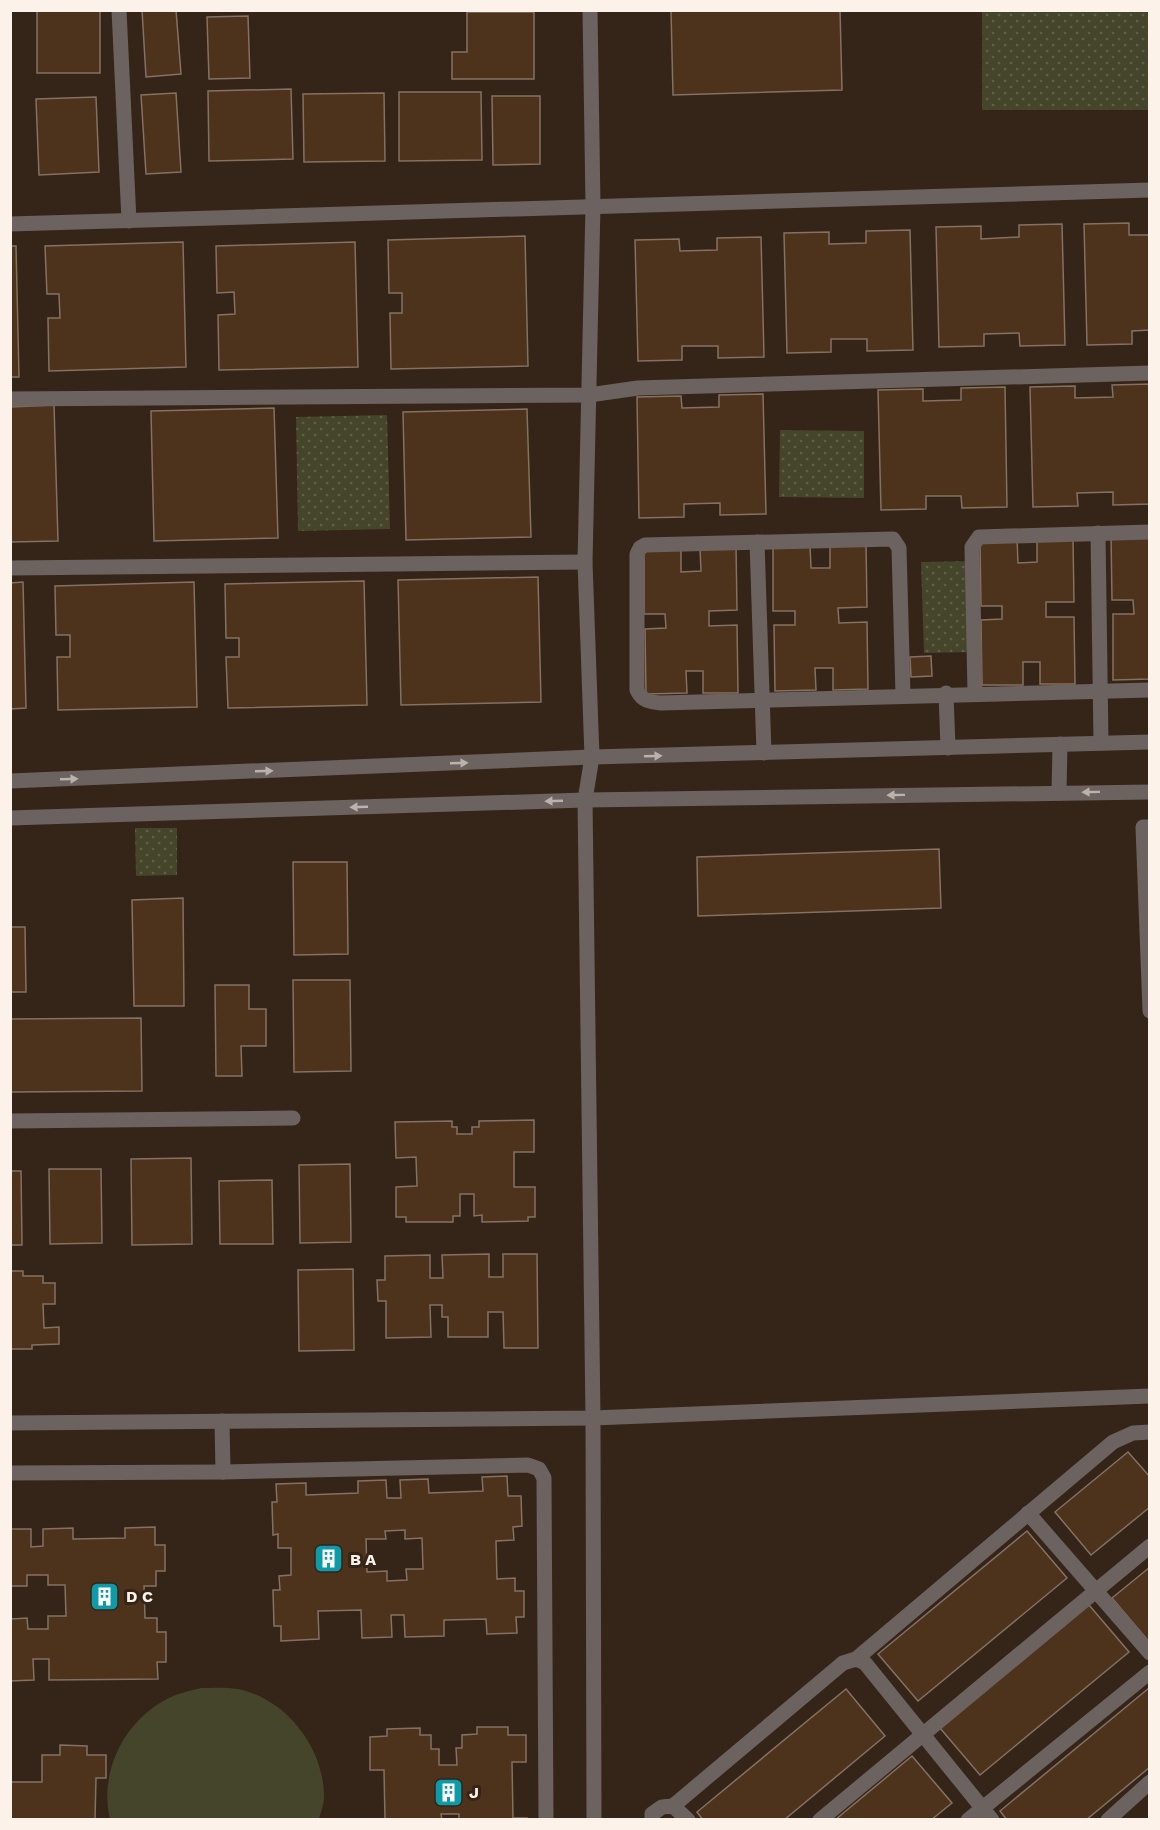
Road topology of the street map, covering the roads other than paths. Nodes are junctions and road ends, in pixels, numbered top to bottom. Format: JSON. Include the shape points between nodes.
{"nodes":[{"id":1,"x":119,"y":10,"type":"edge"},
{"id":2,"x":590,"y":10,"type":"edge"},
{"id":3,"x":1149,"y":190,"type":"edge"},
{"id":4,"x":593,"y":207,"type":"junction"},
{"id":5,"x":129,"y":221,"type":"junction"},
{"id":6,"x":10,"y":225,"type":"edge"},
{"id":7,"x":1149,"y":373,"type":"edge"},
{"id":8,"x":589,"y":396,"type":"junction"},
{"id":9,"x":10,"y":399,"type":"edge"},
{"id":10,"x":1149,"y":532,"type":"edge"},
{"id":11,"x":1098,"y":533,"type":"junction"},
{"id":12,"x":757,"y":542,"type":"junction"},
{"id":13,"x":585,"y":562,"type":"junction"},
{"id":14,"x":10,"y":568,"type":"edge"},
{"id":15,"x":1149,"y":690,"type":"edge"},
{"id":16,"x":1099,"y":691,"type":"junction"},
{"id":17,"x":946,"y":693,"type":"junction"},
{"id":18,"x":975,"y":693,"type":"junction"},
{"id":19,"x":903,"y":695,"type":"junction"},
{"id":20,"x":762,"y":700,"type":"junction"},
{"id":21,"x":1149,"y":742,"type":"edge"},
{"id":22,"x":1101,"y":743,"type":"junction"},
{"id":23,"x":1060,"y":744,"type":"junction"},
{"id":24,"x":948,"y":748,"type":"junction"},
{"id":25,"x":764,"y":753,"type":"junction"},
{"id":26,"x":592,"y":758,"type":"junction"},
{"id":27,"x":10,"y":781,"type":"edge"},
{"id":28,"x":1149,"y":792,"type":"edge"},
{"id":29,"x":1059,"y":793,"type":"junction"},
{"id":30,"x":585,"y":800,"type":"junction"},
{"id":31,"x":10,"y":818,"type":"edge"},
{"id":32,"x":1149,"y":827,"type":"edge"},
{"id":33,"x":1149,"y":1011,"type":"edge"},
{"id":34,"x":293,"y":1118,"type":"dead end"},
{"id":35,"x":10,"y":1121,"type":"edge"},
{"id":36,"x":1149,"y":1396,"type":"edge"},
{"id":37,"x":593,"y":1418,"type":"junction"},
{"id":38,"x":222,"y":1421,"type":"junction"},
{"id":39,"x":10,"y":1423,"type":"edge"},
{"id":40,"x":1149,"y":1432,"type":"edge"},
{"id":41,"x":223,"y":1472,"type":"junction"},
{"id":42,"x":10,"y":1473,"type":"edge"},
{"id":43,"x":1028,"y":1513,"type":"junction"},
{"id":44,"x":1149,"y":1546,"type":"edge"},
{"id":45,"x":1096,"y":1591,"type":"junction"},
{"id":46,"x":1149,"y":1653,"type":"edge"},
{"id":47,"x":856,"y":1659,"type":"junction"},
{"id":48,"x":1149,"y":1672,"type":"edge"},
{"id":49,"x":923,"y":1735,"type":"junction"},
{"id":50,"x":1149,"y":1782,"type":"edge"},
{"id":51,"x":673,"y":1806,"type":"junction"},
{"id":52,"x":987,"y":1814,"type":"edge"},
{"id":53,"x":546,"y":1820,"type":"edge"},
{"id":54,"x":594,"y":1820,"type":"edge"},
{"id":55,"x":652,"y":1820,"type":"edge"},
{"id":56,"x":688,"y":1820,"type":"edge"},
{"id":57,"x":820,"y":1820,"type":"edge"},
{"id":58,"x":968,"y":1820,"type":"edge"},
{"id":59,"x":1108,"y":1820,"type":"edge"}],
"edges":[{"from":1,"to":5,"type":"street"},
{"from":2,"to":4,"type":"street"},
{"from":3,"to":4,"type":"street"},
{"from":4,"to":5,"type":"street"},
{"from":4,"to":8,"type":"street"},
{"from":5,"to":6,"type":"street"},
{"from":7,"to":8,"type":"street","via":[[638,388]]},
{"from":8,"to":9,"type":"street"},
{"from":8,"to":13,"type":"street"},
{"from":10,"to":11,"type":"street"},
{"from":11,"to":16,"type":"street"},
{"from":11,"to":18,"type":"street","via":[[986,536],[975,541]]},
{"from":12,"to":19,"type":"street","via":[[888,538],[897,543]]},
{"from":12,"to":20,"type":"street"},
{"from":12,"to":20,"type":"street","via":[[640,548],[637,690],[647,701],[661,703]]},
{"from":13,"to":14,"type":"street"},
{"from":13,"to":26,"type":"street"},
{"from":15,"to":16,"type":"street"},
{"from":16,"to":18,"type":"street"},
{"from":16,"to":22,"type":"street"},
{"from":17,"to":18,"type":"street"},
{"from":17,"to":19,"type":"street"},
{"from":17,"to":24,"type":"street"},
{"from":19,"to":20,"type":"street"},
{"from":20,"to":25,"type":"street"},
{"from":21,"to":22,"type":"street"},
{"from":22,"to":23,"type":"street"},
{"from":23,"to":24,"type":"street"},
{"from":23,"to":29,"type":"street"},
{"from":24,"to":25,"type":"street"},
{"from":26,"to":25,"type":"street","one_way":true},
{"from":27,"to":26,"type":"street","one_way":true},
{"from":26,"to":30,"type":"street"},
{"from":28,"to":29,"type":"street","one_way":true},
{"from":29,"to":30,"type":"street","one_way":true},
{"from":30,"to":31,"type":"street","one_way":true},
{"from":30,"to":37,"type":"street"},
{"from":32,"to":33,"type":"street","via":[[1143,827]]},
{"from":34,"to":35,"type":"street"},
{"from":36,"to":37,"type":"street"},
{"from":37,"to":38,"type":"street"},
{"from":37,"to":54,"type":"street"},
{"from":38,"to":39,"type":"street"},
{"from":38,"to":41,"type":"street"},
{"from":40,"to":43,"type":"street","via":[[1133,1433],[1113,1442]]},
{"from":41,"to":42,"type":"street"},
{"from":41,"to":53,"type":"street","via":[[528,1465],[542,1473]]},
{"from":43,"to":45,"type":"street"},
{"from":43,"to":47,"type":"street"},
{"from":44,"to":45,"type":"street"},
{"from":45,"to":46,"type":"street"},
{"from":45,"to":49,"type":"street"},
{"from":47,"to":49,"type":"street","via":[[865,1663]]},
{"from":47,"to":51,"type":"street","via":[[843,1663]]},
{"from":48,"to":52,"type":"street"},
{"from":49,"to":52,"type":"street"},
{"from":49,"to":57,"type":"street"},
{"from":50,"to":59,"type":"street"},
{"from":51,"to":55,"type":"street","via":[[662,1807],[652,1814]]},
{"from":51,"to":56,"type":"street"},
{"from":52,"to":58,"type":"street"}]}
